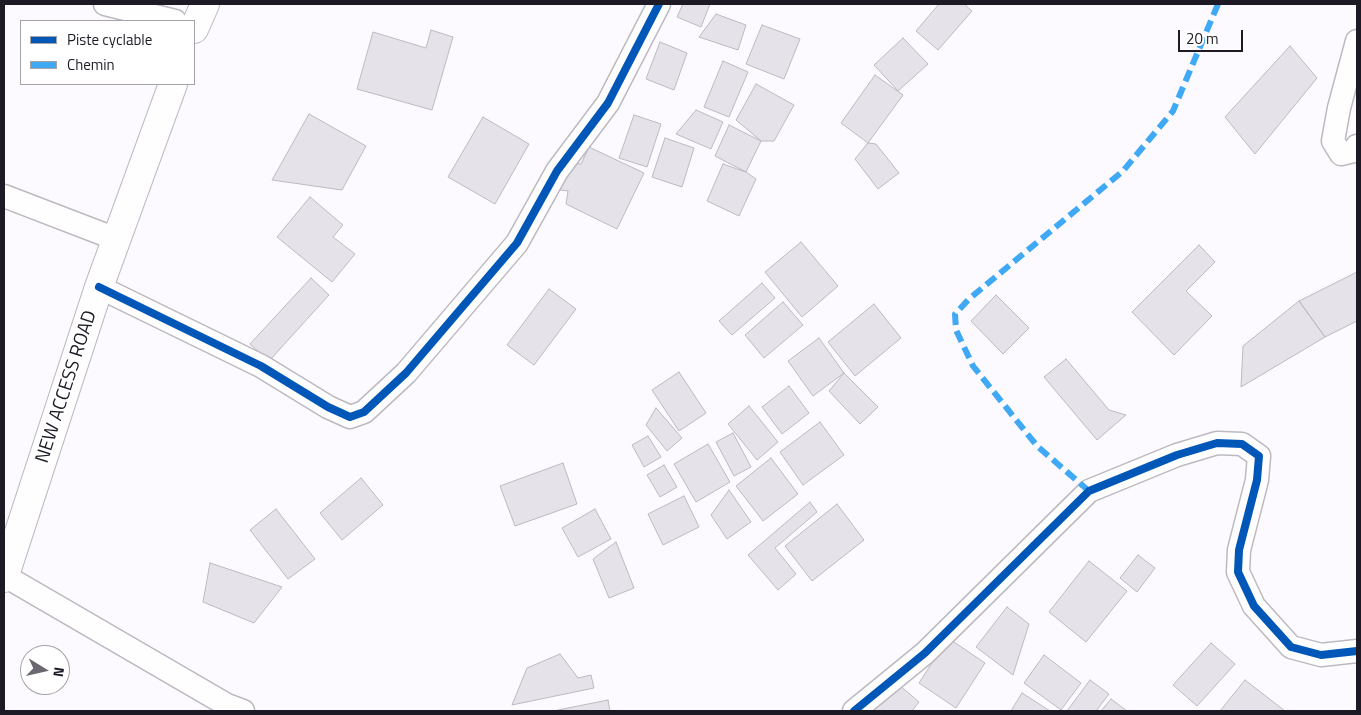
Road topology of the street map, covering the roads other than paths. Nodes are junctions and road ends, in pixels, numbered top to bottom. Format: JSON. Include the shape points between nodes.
{"nodes":[{"id":1,"x":105,"y":4,"type":"edge"},
{"id":2,"x":659,"y":4,"type":"edge"},
{"id":3,"x":187,"y":20,"type":"edge"},
{"id":4,"x":1357,"y":41,"type":"edge"},
{"id":5,"x":173,"y":85,"type":"edge"},
{"id":6,"x":1357,"y":146,"type":"edge"},
{"id":7,"x":4,"y":196,"type":"edge"},
{"id":8,"x":116,"y":240,"type":"junction"},
{"id":9,"x":99,"y":287,"type":"junction"},
{"id":10,"x":4,"y":577,"type":"edge"},
{"id":11,"x":1357,"y":651,"type":"edge"},
{"id":12,"x":243,"y":711,"type":"edge"},
{"id":13,"x":854,"y":711,"type":"edge"}],
"edges":[{"from":1,"to":3,"type":"street"},
{"from":2,"to":9,"type":"street","via":[[608,103],[557,171],[517,243],[406,373],[364,412],[350,417],[328,407],[261,366]]},
{"from":4,"to":6,"type":"street","via":[[1332,141],[1341,154],[1354,151]]},
{"from":5,"to":8,"type":"main road","name":"NEW ACCESS ROAD"},
{"from":7,"to":8,"type":"street"},
{"from":8,"to":9,"type":"main road","name":"NEW ACCESS ROAD"},
{"from":9,"to":10,"type":"main road","name":"NEW ACCESS ROAD"},
{"from":10,"to":12,"type":"street","via":[[227,705]]},
{"from":11,"to":13,"type":"street","via":[[1321,655],[1291,647],[1254,606],[1238,572],[1238,565],[1257,480],[1259,456],[1242,444],[1217,444],[1177,455],[1089,492],[924,653]]}]}
